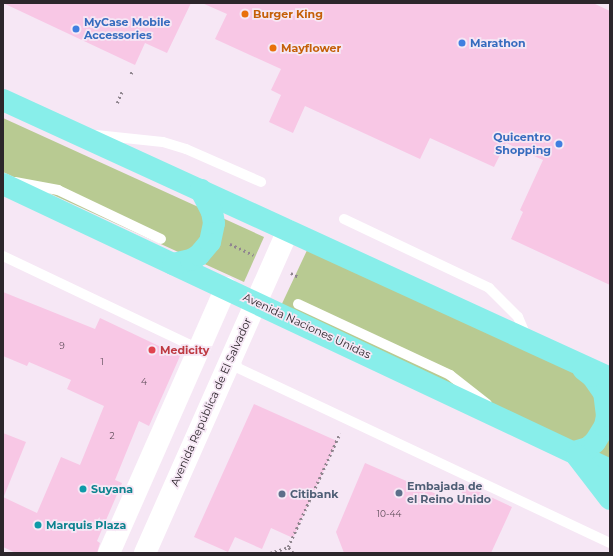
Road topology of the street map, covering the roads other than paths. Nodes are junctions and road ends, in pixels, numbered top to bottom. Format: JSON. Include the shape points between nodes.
{"nodes":[{"id":1,"x":3,"y":100,"type":"edge"},
{"id":2,"x":76,"y":134,"type":"junction"},
{"id":3,"x":3,"y":182,"type":"edge"},
{"id":4,"x":261,"y":182,"type":"dead end"},
{"id":5,"x":201,"y":190,"type":"junction"},
{"id":6,"x":344,"y":219,"type":"dead end"},
{"id":7,"x":288,"y":230,"type":"junction"},
{"id":8,"x":162,"y":239,"type":"dead end"},
{"id":9,"x":3,"y":256,"type":"edge"},
{"id":10,"x":173,"y":264,"type":"junction"},
{"id":11,"x":226,"y":288,"type":"junction"},
{"id":12,"x":256,"y":302,"type":"junction"},
{"id":13,"x":298,"y":304,"type":"dead end"},
{"id":14,"x":528,"y":340,"type":"junction"},
{"id":15,"x":232,"y":354,"type":"junction"},
{"id":16,"x":195,"y":358,"type":"junction"},
{"id":17,"x":570,"y":359,"type":"junction"},
{"id":18,"x":610,"y":361,"type":"edge"},
{"id":19,"x":610,"y":378,"type":"edge"},
{"id":20,"x":502,"y":418,"type":"junction"},
{"id":21,"x":574,"y":452,"type":"junction"},
{"id":22,"x":610,"y":470,"type":"edge"},
{"id":23,"x":610,"y":499,"type":"edge"},
{"id":24,"x":610,"y":543,"type":"edge"},
{"id":25,"x":109,"y":553,"type":"edge"},
{"id":26,"x":144,"y":553,"type":"edge"}],
"edges":[{"from":1,"to":2,"type":"main road"},
{"from":2,"to":4,"type":"lane","via":[[163,142],[186,149]]},
{"from":2,"to":5,"type":"main road"},
{"from":3,"to":8,"type":"lane","via":[[36,184],[58,190]]},
{"from":3,"to":10,"type":"main road","name":"Avenida Naciones Unidas"},
{"from":5,"to":7,"type":"main road"},
{"from":5,"to":10,"type":"main road","via":[[212,212],[214,223],[210,242],[195,257]]},
{"from":6,"to":14,"type":"lane","via":[[489,288],[518,317]]},
{"from":7,"to":12,"type":"street","name":"Avenida República de El Salvador"},
{"from":7,"to":14,"type":"main road"},
{"from":9,"to":16,"type":"lane","via":[[188,344]]},
{"from":10,"to":11,"type":"main road","name":"Avenida Naciones Unidas"},
{"from":11,"to":12,"type":"main road","name":"Avenida Naciones Unidas"},
{"from":11,"to":16,"type":"street"},
{"from":12,"to":15,"type":"street","name":"Avenida República de El Salvador"},
{"from":12,"to":20,"type":"main road","name":"Avenida Naciones Unidas"},
{"from":13,"to":20,"type":"lane","via":[[450,375],[474,392]]},
{"from":14,"to":17,"type":"main road"},
{"from":15,"to":24,"type":"lane","via":[[238,368],[243,371]]},
{"from":15,"to":26,"type":"street","name":"Avenida República de El Salvador"},
{"from":16,"to":25,"type":"street"},
{"from":17,"to":18,"type":"main road"},
{"from":17,"to":19,"type":"main road"},
{"from":17,"to":21,"type":"main road","via":[[599,384],[607,404],[607,416],[601,434],[588,448]]},
{"from":20,"to":21,"type":"main road","name":"Avenida Naciones Unidas"},
{"from":21,"to":22,"type":"main road","name":"Avenida Naciones Unidas"},
{"from":21,"to":23,"type":"main road"}]}
